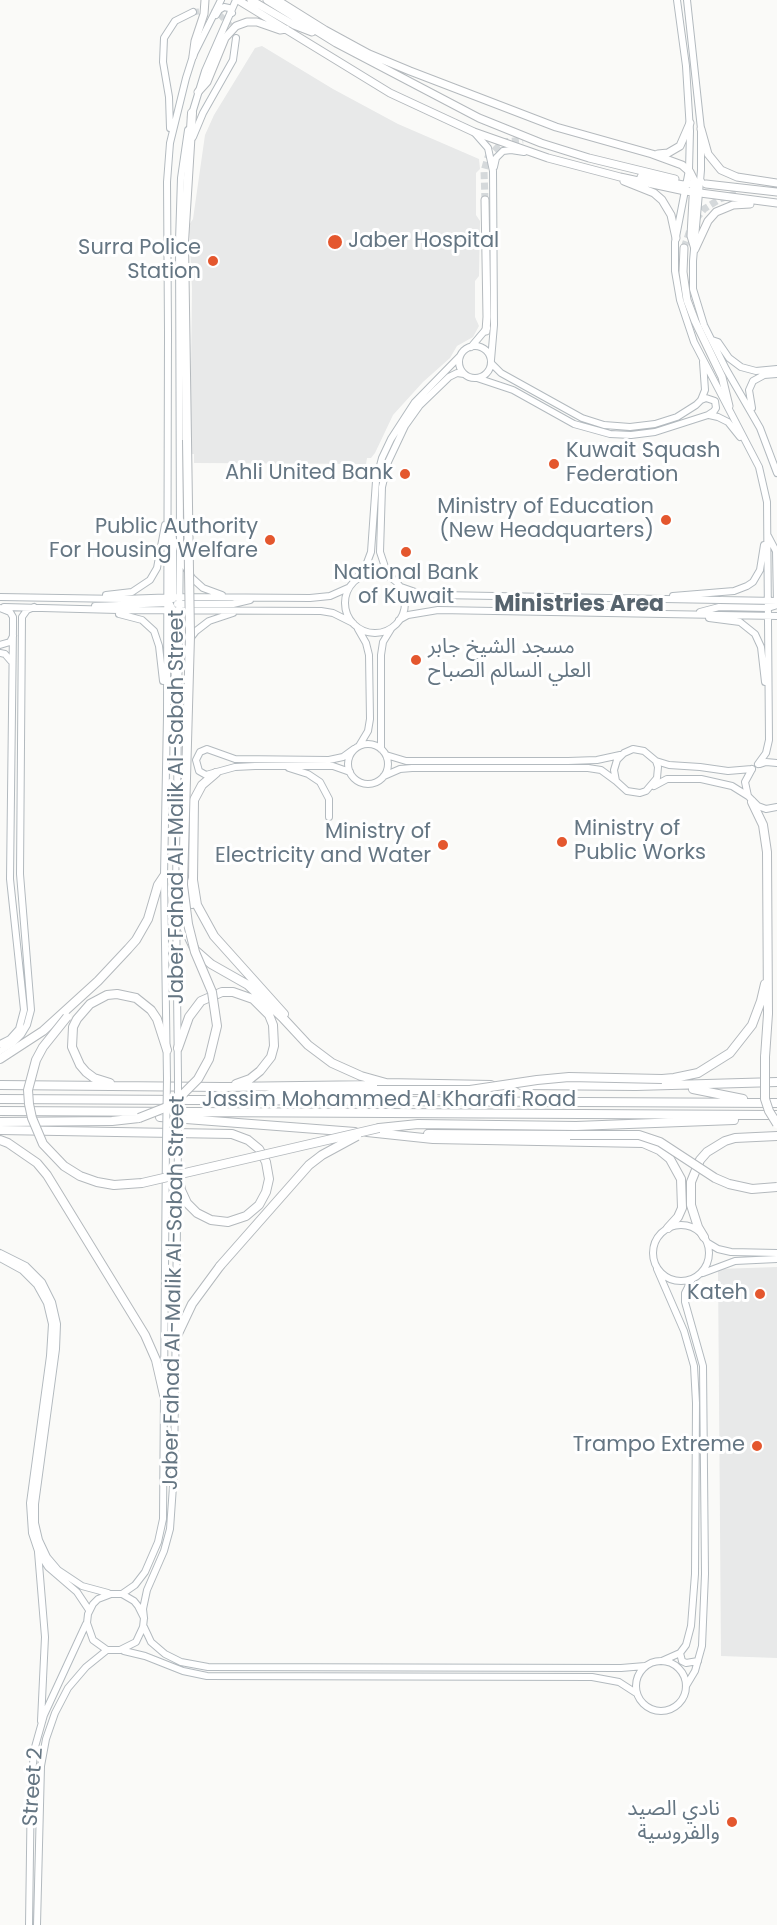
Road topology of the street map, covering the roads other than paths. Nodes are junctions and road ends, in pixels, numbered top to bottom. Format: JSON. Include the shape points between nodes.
{"nodes":[{"id":1,"x":205,"y":0,"type":"edge"},
{"id":2,"x":221,"y":0,"type":"edge"},
{"id":3,"x":237,"y":0,"type":"edge"},
{"id":4,"x":251,"y":0,"type":"edge"},
{"id":5,"x":267,"y":0,"type":"edge"},
{"id":6,"x":277,"y":0,"type":"edge"},
{"id":7,"x":677,"y":0,"type":"edge"},
{"id":8,"x":687,"y":0,"type":"edge"},
{"id":9,"x":193,"y":12,"type":"dead end"},
{"id":10,"x":232,"y":13,"type":"junction"},
{"id":11,"x":288,"y":29,"type":"junction"},
{"id":12,"x":320,"y":34,"type":"junction"},
{"id":13,"x":203,"y":35,"type":"junction"},
{"id":14,"x":236,"y":38,"type":"dead end"},
{"id":15,"x":193,"y":56,"type":"junction"},
{"id":16,"x":198,"y":92,"type":"junction"},
{"id":17,"x":192,"y":113,"type":"junction"},
{"id":18,"x":690,"y":123,"type":"junction"},
{"id":19,"x":701,"y":129,"type":"junction"},
{"id":20,"x":474,"y":132,"type":"junction"},
{"id":21,"x":523,"y":140,"type":"tunnel mouth"},
{"id":22,"x":170,"y":143,"type":"junction"},
{"id":23,"x":541,"y":143,"type":"junction"},
{"id":24,"x":190,"y":147,"type":"junction"},
{"id":25,"x":530,"y":152,"type":"junction"},
{"id":26,"x":652,"y":154,"type":"junction"},
{"id":27,"x":688,"y":170,"type":"junction"},
{"id":28,"x":493,"y":171,"type":"junction"},
{"id":29,"x":620,"y":177,"type":"junction"},
{"id":30,"x":675,"y":179,"type":"dead end"},
{"id":31,"x":701,"y":183,"type":"junction"},
{"id":32,"x":777,"y":183,"type":"edge"},
{"id":33,"x":686,"y":188,"type":"junction"},
{"id":34,"x":697,"y":193,"type":"junction"},
{"id":35,"x":738,"y":193,"type":"tunnel mouth"},
{"id":36,"x":777,"y":193,"type":"edge"},
{"id":37,"x":485,"y":200,"type":"tunnel mouth"},
{"id":38,"x":765,"y":202,"type":"junction"},
{"id":39,"x":777,"y":203,"type":"edge"},
{"id":40,"x":676,"y":238,"type":"junction"},
{"id":41,"x":684,"y":248,"type":"tunnel mouth"},
{"id":42,"x":695,"y":249,"type":"junction"},
{"id":43,"x":492,"y":310,"type":"junction"},
{"id":44,"x":486,"y":331,"type":"junction"},
{"id":45,"x":712,"y":340,"type":"junction"},
{"id":46,"x":471,"y":347,"type":"junction"},
{"id":47,"x":702,"y":355,"type":"junction"},
{"id":48,"x":460,"y":356,"type":"junction"},
{"id":49,"x":491,"y":362,"type":"junction"},
{"id":50,"x":777,"y":369,"type":"edge"},
{"id":51,"x":464,"y":374,"type":"junction"},
{"id":52,"x":756,"y":374,"type":"junction"},
{"id":53,"x":777,"y":374,"type":"edge"},
{"id":54,"x":477,"y":378,"type":"junction"},
{"id":55,"x":701,"y":400,"type":"junction"},
{"id":56,"x":729,"y":406,"type":"junction"},
{"id":57,"x":708,"y":415,"type":"junction"},
{"id":58,"x":600,"y":417,"type":"dead end"},
{"id":59,"x":592,"y":422,"type":"junction"},
{"id":60,"x":760,"y":428,"type":"junction"},
{"id":61,"x":751,"y":453,"type":"junction"},
{"id":62,"x":777,"y":473,"type":"edge"},
{"id":63,"x":375,"y":491,"type":"junction"},
{"id":64,"x":381,"y":511,"type":"junction"},
{"id":65,"x":168,"y":513,"type":"junction"},
{"id":66,"x":768,"y":518,"type":"junction"},
{"id":67,"x":768,"y":536,"type":"junction"},
{"id":68,"x":180,"y":541,"type":"junction"},
{"id":69,"x":393,"y":579,"type":"junction"},
{"id":70,"x":355,"y":580,"type":"junction"},
{"id":71,"x":401,"y":587,"type":"junction"},
{"id":72,"x":348,"y":588,"type":"junction"},
{"id":73,"x":0,"y":597,"type":"edge"},
{"id":74,"x":81,"y":598,"type":"junction"},
{"id":75,"x":236,"y":598,"type":"junction"},
{"id":76,"x":253,"y":598,"type":"junction"},
{"id":77,"x":644,"y":599,"type":"junction"},
{"id":78,"x":768,"y":600,"type":"junction"},
{"id":79,"x":173,"y":604,"type":"junction"},
{"id":80,"x":34,"y":607,"type":"junction"},
{"id":81,"x":0,"y":608,"type":"edge"},
{"id":82,"x":775,"y":608,"type":"edge"},
{"id":83,"x":78,"y":609,"type":"junction"},
{"id":84,"x":104,"y":610,"type":"junction"},
{"id":85,"x":242,"y":611,"type":"junction"},
{"id":86,"x":648,"y":614,"type":"junction"},
{"id":87,"x":399,"y":620,"type":"junction"},
{"id":88,"x":777,"y":624,"type":"edge"},
{"id":89,"x":354,"y":625,"type":"junction"},
{"id":90,"x":13,"y":627,"type":"junction"},
{"id":91,"x":22,"y":627,"type":"junction"},
{"id":92,"x":392,"y":627,"type":"junction"},
{"id":93,"x":13,"y":636,"type":"junction"},
{"id":94,"x":0,"y":645,"type":"edge"},
{"id":95,"x":0,"y":653,"type":"edge"},
{"id":96,"x":12,"y":663,"type":"junction"},
{"id":97,"x":178,"y":668,"type":"junction"},
{"id":98,"x":166,"y":696,"type":"junction"},
{"id":99,"x":178,"y":704,"type":"junction"},
{"id":100,"x":768,"y":715,"type":"junction"},
{"id":101,"x":357,"y":748,"type":"junction"},
{"id":102,"x":381,"y":749,"type":"junction"},
{"id":103,"x":386,"y":755,"type":"junction"},
{"id":104,"x":620,"y":755,"type":"junction"},
{"id":105,"x":656,"y":761,"type":"junction"},
{"id":106,"x":777,"y":764,"type":"edge"},
{"id":107,"x":283,"y":766,"type":"junction"},
{"id":108,"x":755,"y":766,"type":"junction"},
{"id":109,"x":216,"y":772,"type":"junction"},
{"id":110,"x":350,"y":772,"type":"junction"},
{"id":111,"x":384,"y":776,"type":"junction"},
{"id":112,"x":616,"y":781,"type":"junction"},
{"id":113,"x":651,"y":788,"type":"junction"},
{"id":114,"x":21,"y":789,"type":"junction"},
{"id":115,"x":11,"y":790,"type":"junction"},
{"id":116,"x":750,"y":799,"type":"junction"},
{"id":117,"x":777,"y":807,"type":"edge"},
{"id":118,"x":329,"y":817,"type":"dead end"},
{"id":119,"x":184,"y":875,"type":"junction"},
{"id":120,"x":164,"y":876,"type":"junction"},
{"id":121,"x":176,"y":885,"type":"junction"},
{"id":122,"x":24,"y":929,"type":"junction"},
{"id":123,"x":15,"y":930,"type":"junction"},
{"id":124,"x":768,"y":974,"type":"junction"},
{"id":125,"x":98,"y":981,"type":"junction"},
{"id":126,"x":282,"y":1017,"type":"junction"},
{"id":127,"x":299,"y":1034,"type":"junction"},
{"id":128,"x":0,"y":1044,"type":"edge"},
{"id":129,"x":178,"y":1048,"type":"junction"},
{"id":130,"x":167,"y":1050,"type":"junction"},
{"id":131,"x":0,"y":1051,"type":"edge"},
{"id":132,"x":0,"y":1059,"type":"edge"},
{"id":133,"x":777,"y":1082,"type":"edge"},
{"id":134,"x":400,"y":1084,"type":"junction"},
{"id":135,"x":0,"y":1085,"type":"edge"},
{"id":136,"x":123,"y":1086,"type":"junction"},
{"id":137,"x":306,"y":1086,"type":"junction"},
{"id":138,"x":668,"y":1086,"type":"junction"},
{"id":139,"x":222,"y":1087,"type":"junction"},
{"id":140,"x":348,"y":1091,"type":"junction"},
{"id":141,"x":777,"y":1098,"type":"edge"},
{"id":142,"x":2,"y":1099,"type":"edge"},
{"id":143,"x":245,"y":1101,"type":"junction"},
{"id":144,"x":777,"y":1104,"type":"edge"},
{"id":145,"x":0,"y":1111,"type":"edge"},
{"id":146,"x":103,"y":1112,"type":"junction"},
{"id":147,"x":777,"y":1115,"type":"edge"},
{"id":148,"x":0,"y":1122,"type":"edge"},
{"id":149,"x":777,"y":1124,"type":"edge"},
{"id":150,"x":379,"y":1128,"type":"junction"},
{"id":151,"x":0,"y":1130,"type":"edge"},
{"id":152,"x":393,"y":1134,"type":"junction"},
{"id":153,"x":777,"y":1136,"type":"edge"},
{"id":154,"x":0,"y":1140,"type":"edge"},
{"id":155,"x":177,"y":1169,"type":"junction"},
{"id":156,"x":777,"y":1187,"type":"edge"},
{"id":157,"x":668,"y":1228,"type":"junction"},
{"id":158,"x":706,"y":1239,"type":"junction"},
{"id":159,"x":777,"y":1252,"type":"edge"},
{"id":160,"x":0,"y":1253,"type":"edge"},
{"id":161,"x":0,"y":1258,"type":"edge"},
{"id":162,"x":777,"y":1259,"type":"edge"},
{"id":163,"x":657,"y":1269,"type":"junction"},
{"id":164,"x":695,"y":1278,"type":"junction"},
{"id":165,"x":175,"y":1340,"type":"junction"},
{"id":166,"x":164,"y":1395,"type":"junction"},
{"id":167,"x":38,"y":1551,"type":"junction"},
{"id":168,"x":111,"y":1594,"type":"junction"},
{"id":169,"x":122,"y":1594,"type":"junction"},
{"id":170,"x":89,"y":1610,"type":"junction"},
{"id":171,"x":144,"y":1618,"type":"junction"},
{"id":172,"x":87,"y":1623,"type":"junction"},
{"id":173,"x":143,"y":1627,"type":"junction"},
{"id":174,"x":107,"y":1650,"type":"junction"},
{"id":175,"x":120,"y":1650,"type":"junction"},
{"id":176,"x":680,"y":1653,"type":"junction"},
{"id":177,"x":662,"y":1661,"type":"junction"},
{"id":178,"x":698,"y":1661,"type":"junction"},
{"id":179,"x":645,"y":1666,"type":"junction"},
{"id":180,"x":686,"y":1686,"type":"junction"},
{"id":181,"x":636,"y":1693,"type":"junction"},
{"id":182,"x":41,"y":1722,"type":"junction"},
{"id":183,"x":29,"y":1925,"type":"edge"},
{"id":184,"x":37,"y":1925,"type":"edge"}],
"edges":[{"from":1,"to":15,"type":"main road"},
{"from":2,"to":13,"type":"street"},
{"from":3,"to":10,"type":"street","name":"Jaber Fahad Al-Malik Al-Sabah Street"},
{"from":3,"to":11,"type":"main road"},
{"from":4,"to":12,"type":"main road","via":[[294,25]]},
{"from":5,"to":12,"type":"main road"},
{"from":6,"to":26,"type":"main road","via":[[369,54],[400,67],[556,127]]},
{"from":7,"to":18,"type":"street"},
{"from":8,"to":19,"type":"street"},
{"from":9,"to":22,"type":"street","via":[[175,21],[164,38]]},
{"from":10,"to":13,"type":"street","via":[[227,7],[220,8]]},
{"from":10,"to":16,"type":"street","name":"Jaber Fahad Al-Malik Al-Sabah Street"},
{"from":11,"to":16,"type":"main road","via":[[257,22],[236,26],[225,38],[207,82]]},
{"from":11,"to":20,"type":"main road","via":[[390,93]]},
{"from":12,"to":23,"type":"main road","via":[[452,105]]},
{"from":13,"to":15,"type":"street"},
{"from":14,"to":24,"type":"street","via":[[233,60],[203,112]]},
{"from":15,"to":22,"type":"street"},
{"from":16,"to":17,"type":"street","name":"Jaber Fahad Al-Malik Al-Sabah Street"},
{"from":17,"to":24,"type":"highway"},
{"from":17,"to":68,"type":"street","name":"Jaber Fahad Al-Malik Al-Sabah Street","via":[[180,200]]},
{"from":18,"to":26,"type":"main road","via":[[677,148]]},
{"from":18,"to":27,"type":"street"},
{"from":19,"to":31,"type":"street"},
{"from":19,"to":32,"type":"main road","via":[[708,154],[721,170],[737,177]]},
{"from":20,"to":25,"type":"main road"},
{"from":20,"to":28,"type":"street","via":[[488,148]]},
{"from":21,"to":23,"type":"main road"},
{"from":22,"to":65,"type":"street","via":[[166,206]]},
{"from":23,"to":30,"type":"main road"},
{"from":24,"to":119,"type":"highway","bridge":true,"via":[[184,242],[189,636]]},
{"from":25,"to":28,"type":"street","via":[[503,152],[496,158]]},
{"from":25,"to":29,"type":"main road"},
{"from":26,"to":27,"type":"main road"},
{"from":27,"to":31,"type":"main road"},
{"from":27,"to":33,"type":"street"},
{"from":28,"to":43,"type":"street"},
{"from":29,"to":33,"type":"main road"},
{"from":29,"to":40,"type":"main road","via":[[662,200]]},
{"from":31,"to":33,"type":"main road"},
{"from":31,"to":34,"type":"main road"},
{"from":31,"to":36,"type":"main road"},
{"from":33,"to":34,"type":"main road"},
{"from":33,"to":40,"type":"street"},
{"from":34,"to":38,"type":"main road"},
{"from":34,"to":42,"type":"main road","via":[[691,236]]},
{"from":35,"to":36,"type":"main road"},
{"from":37,"to":44,"type":"main road"},
{"from":38,"to":39,"type":"main road"},
{"from":38,"to":42,"type":"main road","via":[[720,210],[708,222]]},
{"from":40,"to":47,"type":"street","via":[[675,271],[680,300],[689,331]]},
{"from":41,"to":56,"type":"main road","via":[[687,300],[722,377]]},
{"from":42,"to":45,"type":"street","via":[[693,289]]},
{"from":43,"to":44,"type":"street"},
{"from":43,"to":49,"type":"street"},
{"from":44,"to":46,"type":"street"},
{"from":45,"to":52,"type":"street","via":[[736,364]]},
{"from":45,"to":60,"type":"street"},
{"from":46,"to":48,"type":"street"},
{"from":46,"to":49,"type":"street","via":[[486,351]]},
{"from":47,"to":55,"type":"street","via":[[705,390]]},
{"from":47,"to":56,"type":"street"},
{"from":48,"to":51,"type":"street","via":[[459,366]]},
{"from":48,"to":63,"type":"street","via":[[402,420],[382,458]]},
{"from":49,"to":54,"type":"street","via":[[488,372]]},
{"from":49,"to":59,"type":"street","via":[[501,373]]},
{"from":50,"to":52,"type":"street"},
{"from":51,"to":54,"type":"street"},
{"from":51,"to":64,"type":"street","via":[[454,374],[441,383],[405,426],[384,475]]},
{"from":52,"to":53,"type":"street"},
{"from":52,"to":60,"type":"street","via":[[749,396]]},
{"from":54,"to":57,"type":"street","via":[[513,390],[574,424],[610,434],[655,432]]},
{"from":55,"to":57,"type":"street","via":[[711,399],[716,405]]},
{"from":55,"to":59,"type":"street","via":[[687,412],[655,424],[615,426]]},
{"from":56,"to":61,"type":"street"},
{"from":57,"to":61,"type":"street","via":[[728,422]]},
{"from":58,"to":59,"type":"street"},
{"from":60,"to":62,"type":"street"},
{"from":61,"to":66,"type":"street","via":[[764,484]]},
{"from":63,"to":64,"type":"street"},
{"from":63,"to":70,"type":"street","via":[[371,552]]},
{"from":64,"to":69,"type":"street","via":[[380,552]]},
{"from":65,"to":74,"type":"street","via":[[158,568],[145,585],[132,592]]},
{"from":65,"to":79,"type":"street","via":[[173,539]]},
{"from":66,"to":67,"type":"street"},
{"from":66,"to":77,"type":"street","via":[[760,570],[747,586],[740,590]]},
{"from":67,"to":78,"type":"street"},
{"from":67,"to":82,"type":"street","via":[[776,550]]},
{"from":68,"to":75,"type":"street","via":[[186,566],[197,584]]},
{"from":68,"to":79,"type":"street","name":"Jaber Fahad Al-Malik Al-Sabah Street"},
{"from":69,"to":70,"type":"street","via":[[374,573]]},
{"from":69,"to":71,"type":"street"},
{"from":70,"to":72,"type":"street"},
{"from":71,"to":77,"type":"street","via":[[438,596]]},
{"from":71,"to":87,"type":"street","via":[[405,604]]},
{"from":72,"to":76,"type":"street","via":[[320,597]]},
{"from":72,"to":89,"type":"street","via":[[345,606]]},
{"from":73,"to":74,"type":"street"},
{"from":74,"to":79,"type":"street"},
{"from":75,"to":76,"type":"street"},
{"from":75,"to":79,"type":"street"},
{"from":76,"to":79,"type":"street","via":[[233,604]]},
{"from":77,"to":78,"type":"street"},
{"from":78,"to":82,"type":"street"},
{"from":79,"to":83,"type":"street"},
{"from":79,"to":84,"type":"street"},
{"from":79,"to":85,"type":"street"},
{"from":79,"to":97,"type":"street","name":"Jaber Fahad Al-Malik Al-Sabah Street"},
{"from":79,"to":98,"type":"street","name":"Jaber Fahad Al-Malik Al-Sabah Street"},
{"from":79,"to":99,"type":"street"},
{"from":80,"to":81,"type":"street"},
{"from":80,"to":83,"type":"street"},
{"from":80,"to":91,"type":"street","via":[[24,613]]},
{"from":81,"to":90,"type":"street","via":[[10,612]]},
{"from":82,"to":86,"type":"street","via":[[719,607],[694,614]]},
{"from":82,"to":88,"type":"street"},
{"from":82,"to":100,"type":"street"},
{"from":83,"to":84,"type":"street"},
{"from":84,"to":98,"type":"street","via":[[142,620],[154,631]]},
{"from":85,"to":89,"type":"street","via":[[321,611]]},
{"from":85,"to":97,"type":"street","via":[[217,617],[196,631],[186,644]]},
{"from":86,"to":87,"type":"street","via":[[438,610]]},
{"from":86,"to":100,"type":"street","via":[[734,620],[746,625],[761,646]]},
{"from":87,"to":92,"type":"street"},
{"from":89,"to":92,"type":"street","via":[[374,633]]},
{"from":89,"to":101,"type":"street","via":[[369,655],[370,719],[366,736]]},
{"from":90,"to":91,"type":"street"},
{"from":90,"to":93,"type":"street"},
{"from":91,"to":114,"type":"street"},
{"from":92,"to":102,"type":"street","via":[[381,655]]},
{"from":93,"to":94,"type":"street","via":[[10,642]]},
{"from":93,"to":96,"type":"street"},
{"from":95,"to":96,"type":"street"},
{"from":96,"to":115,"type":"street"},
{"from":97,"to":99,"type":"street","name":"Jaber Fahad Al-Malik Al-Sabah Street"},
{"from":98,"to":120,"type":"street","name":"Jaber Fahad Al-Malik Al-Sabah Street"},
{"from":99,"to":121,"type":"street","name":"Jaber Fahad Al-Malik Al-Sabah Street"},
{"from":100,"to":108,"type":"street","via":[[768,747]]},
{"from":101,"to":102,"type":"street","via":[[373,745]]},
{"from":101,"to":109,"type":"street","via":[[329,760],[235,759],[211,749],[200,752],[196,760],[199,771],[206,775]]},
{"from":101,"to":110,"type":"street","via":[[349,760]]},
{"from":102,"to":103,"type":"street"},
{"from":103,"to":104,"type":"street","via":[[406,761],[568,761]]},
{"from":103,"to":111,"type":"street"},
{"from":104,"to":105,"type":"street","via":[[639,749]]},
{"from":104,"to":112,"type":"street","via":[[614,770]]},
{"from":105,"to":108,"type":"street","via":[[728,771]]},
{"from":105,"to":113,"type":"street","via":[[657,778]]},
{"from":106,"to":108,"type":"street"},
{"from":107,"to":109,"type":"street","via":[[240,766]]},
{"from":107,"to":110,"type":"street","via":[[333,766]]},
{"from":107,"to":118,"type":"street","via":[[320,782],[329,799]]},
{"from":108,"to":116,"type":"street","via":[[745,782]]},
{"from":109,"to":127,"type":"highway","via":[[198,789],[194,806],[193,880],[197,905],[213,936]]},
{"from":110,"to":111,"type":"street","via":[[358,781],[368,783]]},
{"from":111,"to":112,"type":"street","via":[[412,768],[588,768],[601,770]]},
{"from":112,"to":113,"type":"street","via":[[633,793]]},
{"from":113,"to":116,"type":"street","via":[[667,779],[692,778],[732,786]]},
{"from":114,"to":115,"type":"street"},
{"from":114,"to":122,"type":"street"},
{"from":115,"to":123,"type":"street","via":[[10,879]]},
{"from":116,"to":117,"type":"street","via":[[766,808]]},
{"from":116,"to":124,"type":"highway","via":[[767,842]]},
{"from":119,"to":126,"type":"highway","via":[[206,931]]},
{"from":119,"to":148,"type":"highway","bridge":true,"via":[[188,924],[216,1014],[213,1048],[198,1079],[167,1107],[139,1118]]},
{"from":120,"to":125,"type":"highway","via":[[136,940]]},
{"from":120,"to":130,"type":"street","name":"Jaber Fahad Al-Malik Al-Sabah Street"},
{"from":121,"to":126,"type":"highway","via":[[185,932],[195,950],[248,985]]},
{"from":121,"to":129,"type":"street","name":"Jaber Fahad Al-Malik Al-Sabah Street"},
{"from":122,"to":123,"type":"street"},
{"from":122,"to":131,"type":"street","via":[[30,1015],[21,1035]]},
{"from":123,"to":128,"type":"street","via":[[23,1014],[19,1029]]},
{"from":124,"to":140,"type":"highway","bridge":true,"via":[[752,1024],[730,1053],[698,1073],[662,1079],[569,1077],[470,1090]]},
{"from":124,"to":149,"type":"highway","bridge":true,"via":[[765,1099]]},
{"from":125,"to":132,"type":"highway","via":[[43,1031]]},
{"from":125,"to":150,"type":"highway","bridge":true,"via":[[43,1047],[28,1090],[32,1118],[43,1144],[80,1176],[114,1185],[142,1183]]},
{"from":126,"to":127,"type":"highway"},
{"from":127,"to":134,"type":"highway","via":[[308,1045],[345,1070],[378,1082]]},
{"from":129,"to":139,"type":"highway","via":[[192,1011],[211,995],[243,994],[262,1006],[273,1025],[271,1057],[250,1079]]},
{"from":129,"to":155,"type":"street","name":"Jaber Fahad Al-Malik Al-Sabah Street","bridge":true},
{"from":130,"to":136,"type":"highway","via":[[157,1018],[136,998],[107,995],[90,1004],[73,1027],[75,1056],[94,1078]]},
{"from":130,"to":166,"type":"street","name":"Jaber Fahad Al-Malik Al-Sabah Street","bridge":true},
{"from":133,"to":138,"type":"highway"},
{"from":134,"to":137,"type":"highway"},
{"from":134,"to":138,"type":"highway"},
{"from":135,"to":136,"type":"highway"},
{"from":136,"to":139,"type":"highway"},
{"from":137,"to":139,"type":"highway"},
{"from":137,"to":140,"type":"highway"},
{"from":138,"to":141,"type":"highway","via":[[736,1099]]},
{"from":140,"to":143,"type":"highway","via":[[266,1094]]},
{"from":142,"to":143,"type":"highway","name":"Jassim Mohammed Al Kharafi Road"},
{"from":143,"to":144,"type":"highway","name":"Jassim Mohammed Al Kharafi Road"},
{"from":145,"to":146,"type":"highway","name":"Jassim Mohammed Al Kharafi Road"},
{"from":146,"to":147,"type":"highway","name":"Jassim Mohammed Al Kharafi Road"},
{"from":146,"to":152,"type":"highway"},
{"from":147,"to":150,"type":"highway","via":[[576,1126],[418,1124]]},
{"from":150,"to":165,"type":"highway","bridge":true,"via":[[343,1142],[309,1165],[220,1266],[192,1304]]},
{"from":151,"to":155,"type":"highway","via":[[232,1134],[259,1149],[269,1179],[259,1205],[246,1216],[228,1222],[211,1220],[187,1203]]},
{"from":152,"to":156,"type":"highway","bridge":true,"via":[[639,1135],[660,1142],[729,1184],[752,1189]]},
{"from":152,"to":157,"type":"highway","via":[[433,1139],[635,1141],[651,1146],[670,1159],[683,1187],[681,1212]]},
{"from":153,"to":158,"type":"highway","via":[[724,1141],[700,1160],[691,1182],[691,1205]]},
{"from":154,"to":166,"type":"highway","via":[[30,1158],[47,1175],[145,1335]]},
{"from":155,"to":165,"type":"street","name":"Jaber Fahad Al-Malik Al-Sabah Street"},
{"from":157,"to":158,"type":"street","via":[[688,1225]]},
{"from":157,"to":163,"type":"street","via":[[653,1246]]},
{"from":158,"to":159,"type":"street","via":[[718,1250]]},
{"from":158,"to":164,"type":"street","via":[[708,1261]]},
{"from":160,"to":168,"type":"street","via":[[34,1274],[47,1290],[56,1313],[56,1349],[35,1504],[39,1540],[52,1563],[72,1580]]},
{"from":161,"to":167,"type":"street","via":[[22,1270],[37,1285],[52,1324],[30,1513]]},
{"from":162,"to":164,"type":"street","via":[[735,1261]]},
{"from":163,"to":164,"type":"street","via":[[676,1281]]},
{"from":163,"to":176,"type":"street","via":[[682,1323],[694,1366],[694,1607],[686,1645]]},
{"from":164,"to":178,"type":"street","via":[[684,1302],[703,1366],[704,1633]]},
{"from":165,"to":171,"type":"street","name":"Jaber Fahad Al-Malik Al-Sabah Street","via":[[172,1518],[164,1551],[147,1590]]},
{"from":166,"to":169,"type":"street","name":"Jaber Fahad Al-Malik Al-Sabah Street","via":[[161,1531],[145,1572]]},
{"from":167,"to":170,"type":"street","via":[[54,1573],[81,1596]]},
{"from":167,"to":182,"type":"street","via":[[45,1637]]},
{"from":168,"to":169,"type":"street"},
{"from":168,"to":170,"type":"street","via":[[98,1599]]},
{"from":169,"to":171,"type":"street","via":[[134,1601]]},
{"from":170,"to":172,"type":"street"},
{"from":171,"to":173,"type":"street"},
{"from":172,"to":174,"type":"street","via":[[93,1640]]},
{"from":172,"to":182,"type":"street","name":"Street 2"},
{"from":173,"to":175,"type":"street","via":[[136,1642]]},
{"from":173,"to":179,"type":"street","via":[[165,1654],[181,1662],[208,1667]]},
{"from":174,"to":175,"type":"street"},
{"from":174,"to":184,"type":"street","name":"Street 2","via":[[68,1688],[46,1739],[41,1766]]},
{"from":175,"to":181,"type":"street","via":[[207,1676],[592,1677],[619,1682]]},
{"from":176,"to":177,"type":"street"},
{"from":176,"to":178,"type":"street","via":[[686,1663]]},
{"from":177,"to":179,"type":"street"},
{"from":177,"to":180,"type":"street","via":[[679,1669]]},
{"from":178,"to":180,"type":"street"},
{"from":179,"to":181,"type":"street","via":[[637,1678]]},
{"from":180,"to":181,"type":"street","via":[[679,1703],[664,1711],[646,1707]]},
{"from":182,"to":183,"type":"street","name":"Street 2","via":[[32,1769]]}]}
